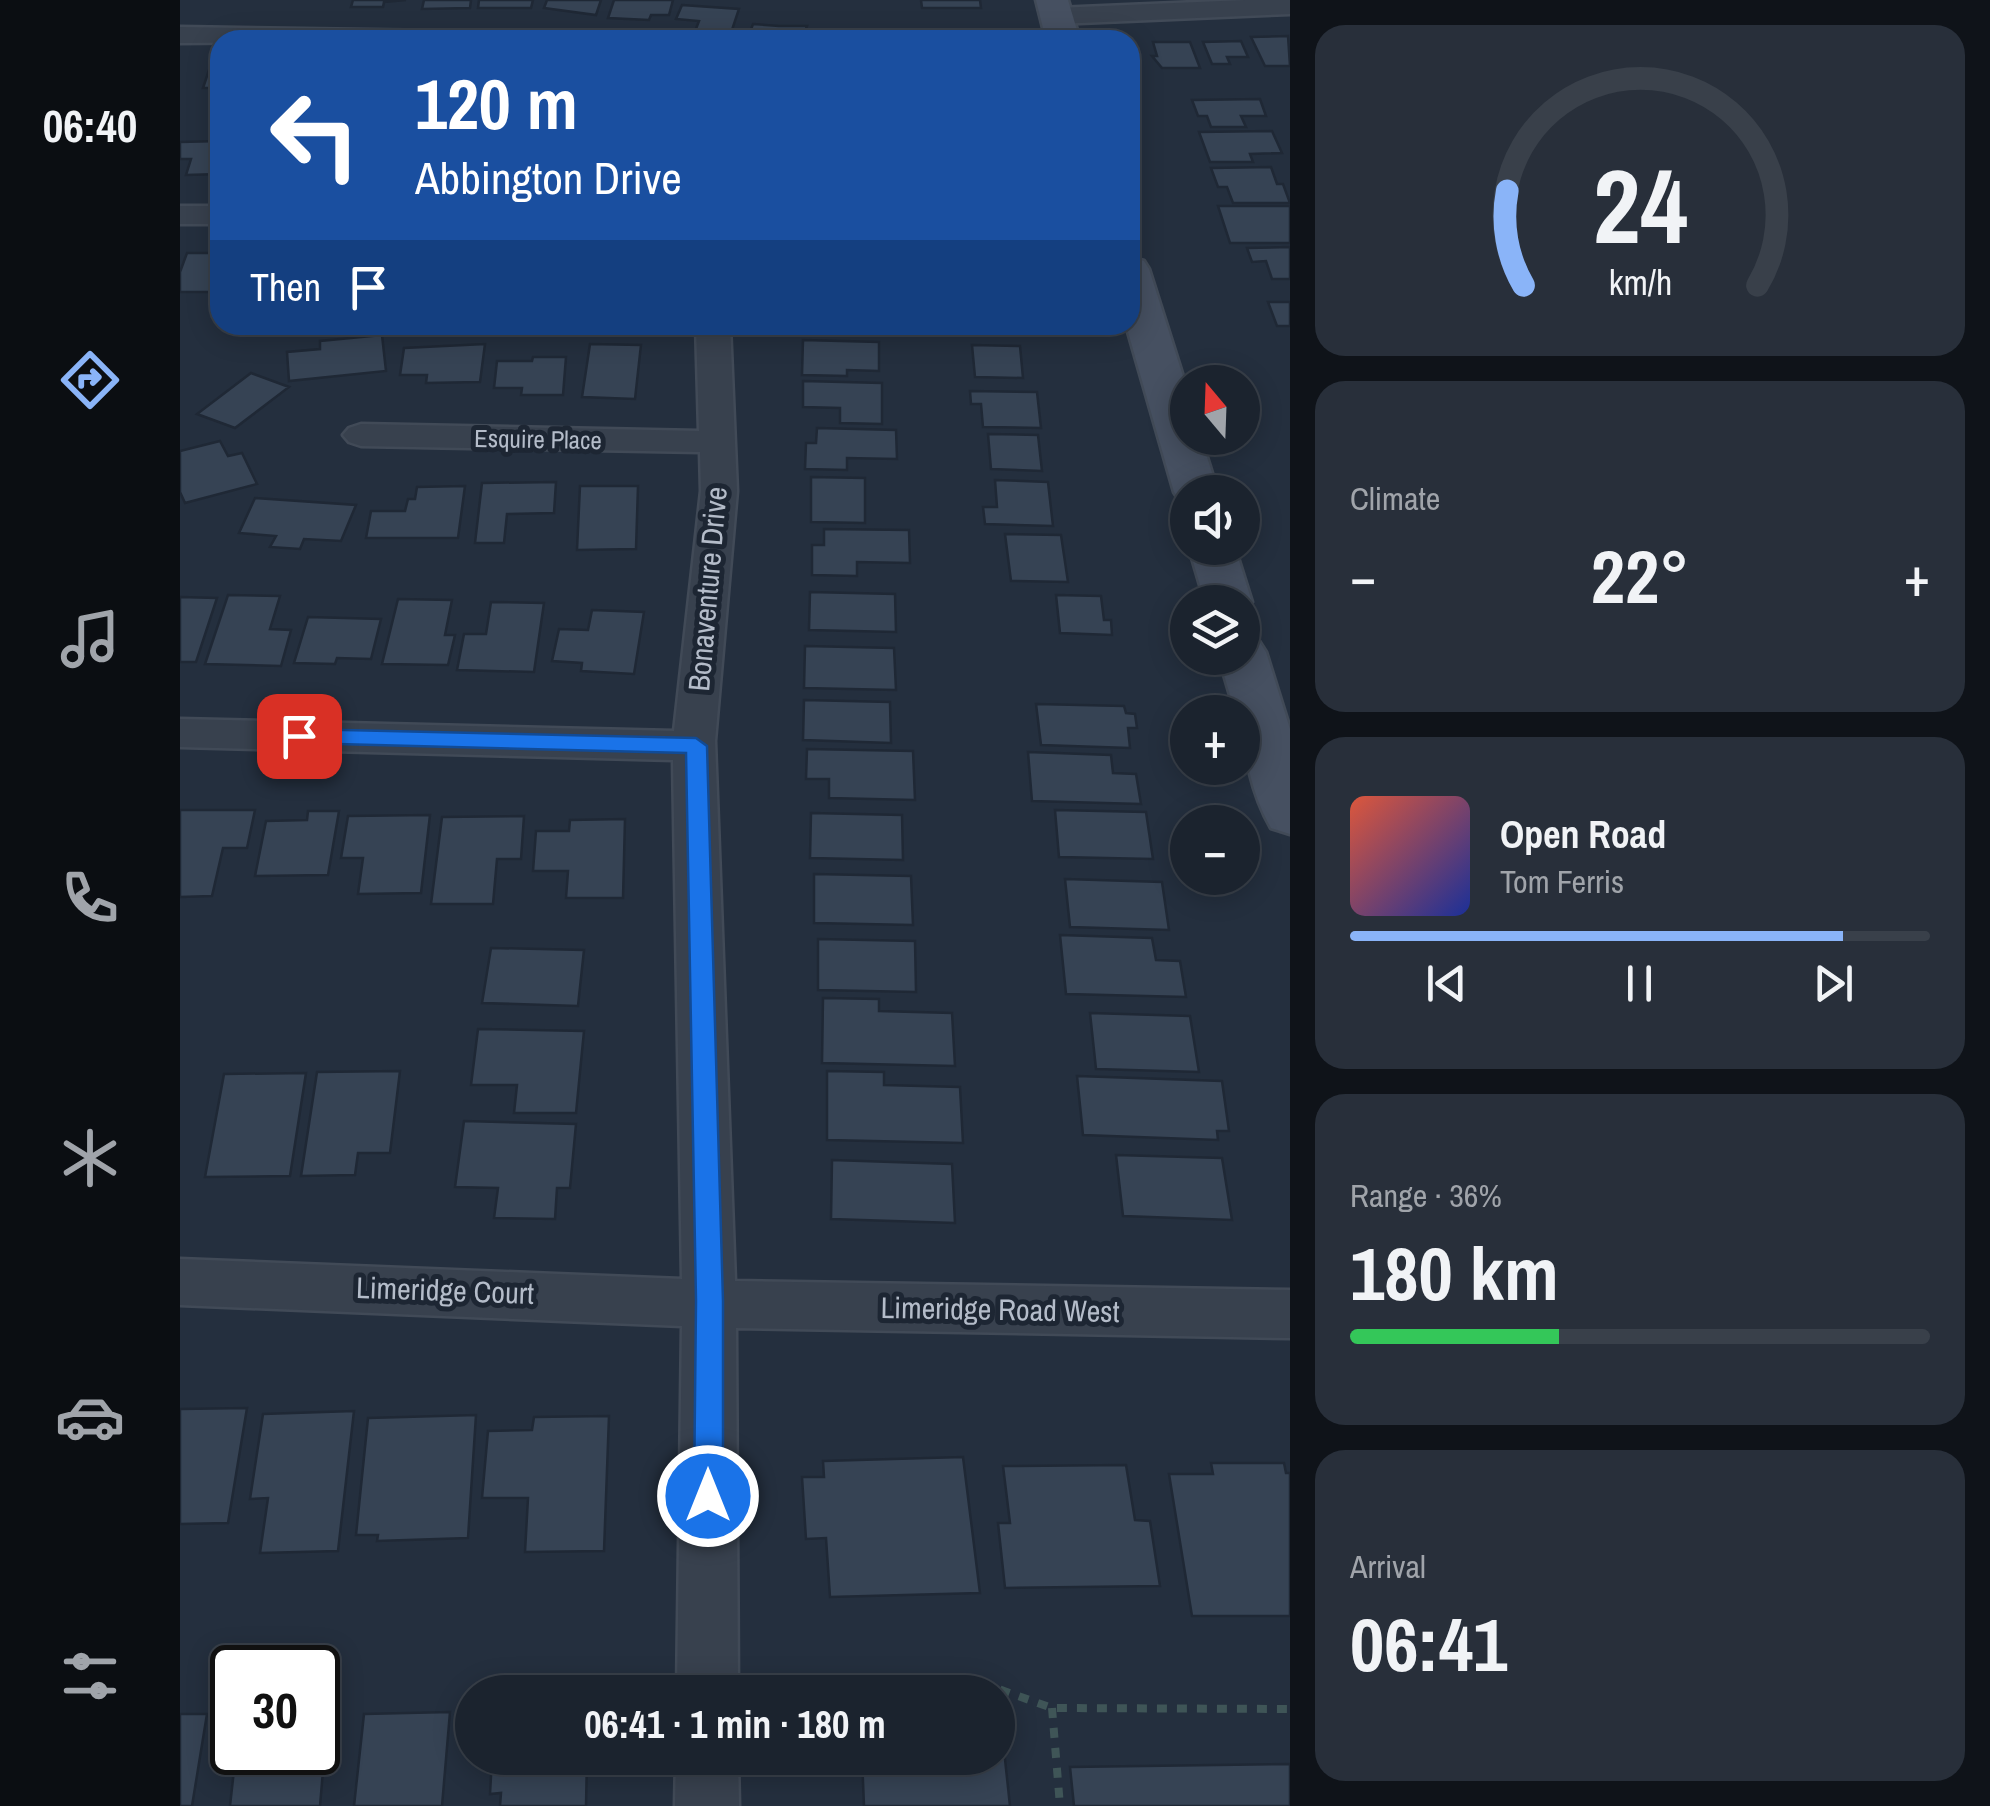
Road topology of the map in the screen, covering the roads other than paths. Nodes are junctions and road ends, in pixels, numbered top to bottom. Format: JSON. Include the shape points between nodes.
{"nodes":[{"id":1,"x":1290,"y":6,"type":"edge"},
{"id":2,"x":1057,"y":19,"type":"edge"},
{"id":3,"x":180,"y":36,"type":"edge"},
{"id":4,"x":210,"y":36,"type":"edge"},
{"id":5,"x":210,"y":214,"type":"edge"},
{"id":6,"x":180,"y":215,"type":"edge"},
{"id":7,"x":1140,"y":304,"type":"edge"},
{"id":8,"x":713,"y":335,"type":"edge"},
{"id":9,"x":361,"y":435,"type":"dead end"},
{"id":10,"x":716,"y":442,"type":"junction"},
{"id":11,"x":1191,"y":475,"type":"edge"},
{"id":12,"x":1249,"y":675,"type":"edge"},
{"id":13,"x":180,"y":733,"type":"edge"},
{"id":14,"x":696,"y":746,"type":"junction"},
{"id":15,"x":1290,"y":815,"type":"edge"},
{"id":16,"x":180,"y":1282,"type":"edge"},
{"id":17,"x":709,"y":1301,"type":"junction"},
{"id":18,"x":1290,"y":1314,"type":"edge"},
{"id":19,"x":708,"y":1675,"type":"edge"},
{"id":20,"x":707,"y":1775,"type":"edge"},
{"id":21,"x":707,"y":1806,"type":"edge"}],
"edges":[{"from":1,"to":2,"type":"street"},
{"from":3,"to":4,"type":"street"},
{"from":5,"to":6,"type":"street"},
{"from":7,"to":11,"type":"main road"},
{"from":8,"to":10,"type":"street","name":"Bonaventure Drive"},
{"from":9,"to":10,"type":"street","name":"Esquire Place"},
{"from":10,"to":14,"type":"street","name":"Bonaventure Drive","via":[[718,491]]},
{"from":12,"to":15,"type":"main road"},
{"from":13,"to":14,"type":"street"},
{"from":14,"to":17,"type":"street","name":"Bonaventure Drive"},
{"from":16,"to":17,"type":"street","name":"Limeridge Court"},
{"from":17,"to":18,"type":"street","name":"Limeridge Road West"},
{"from":17,"to":19,"type":"street","name":"Bonaventure Drive"},
{"from":20,"to":21,"type":"street"}]}
